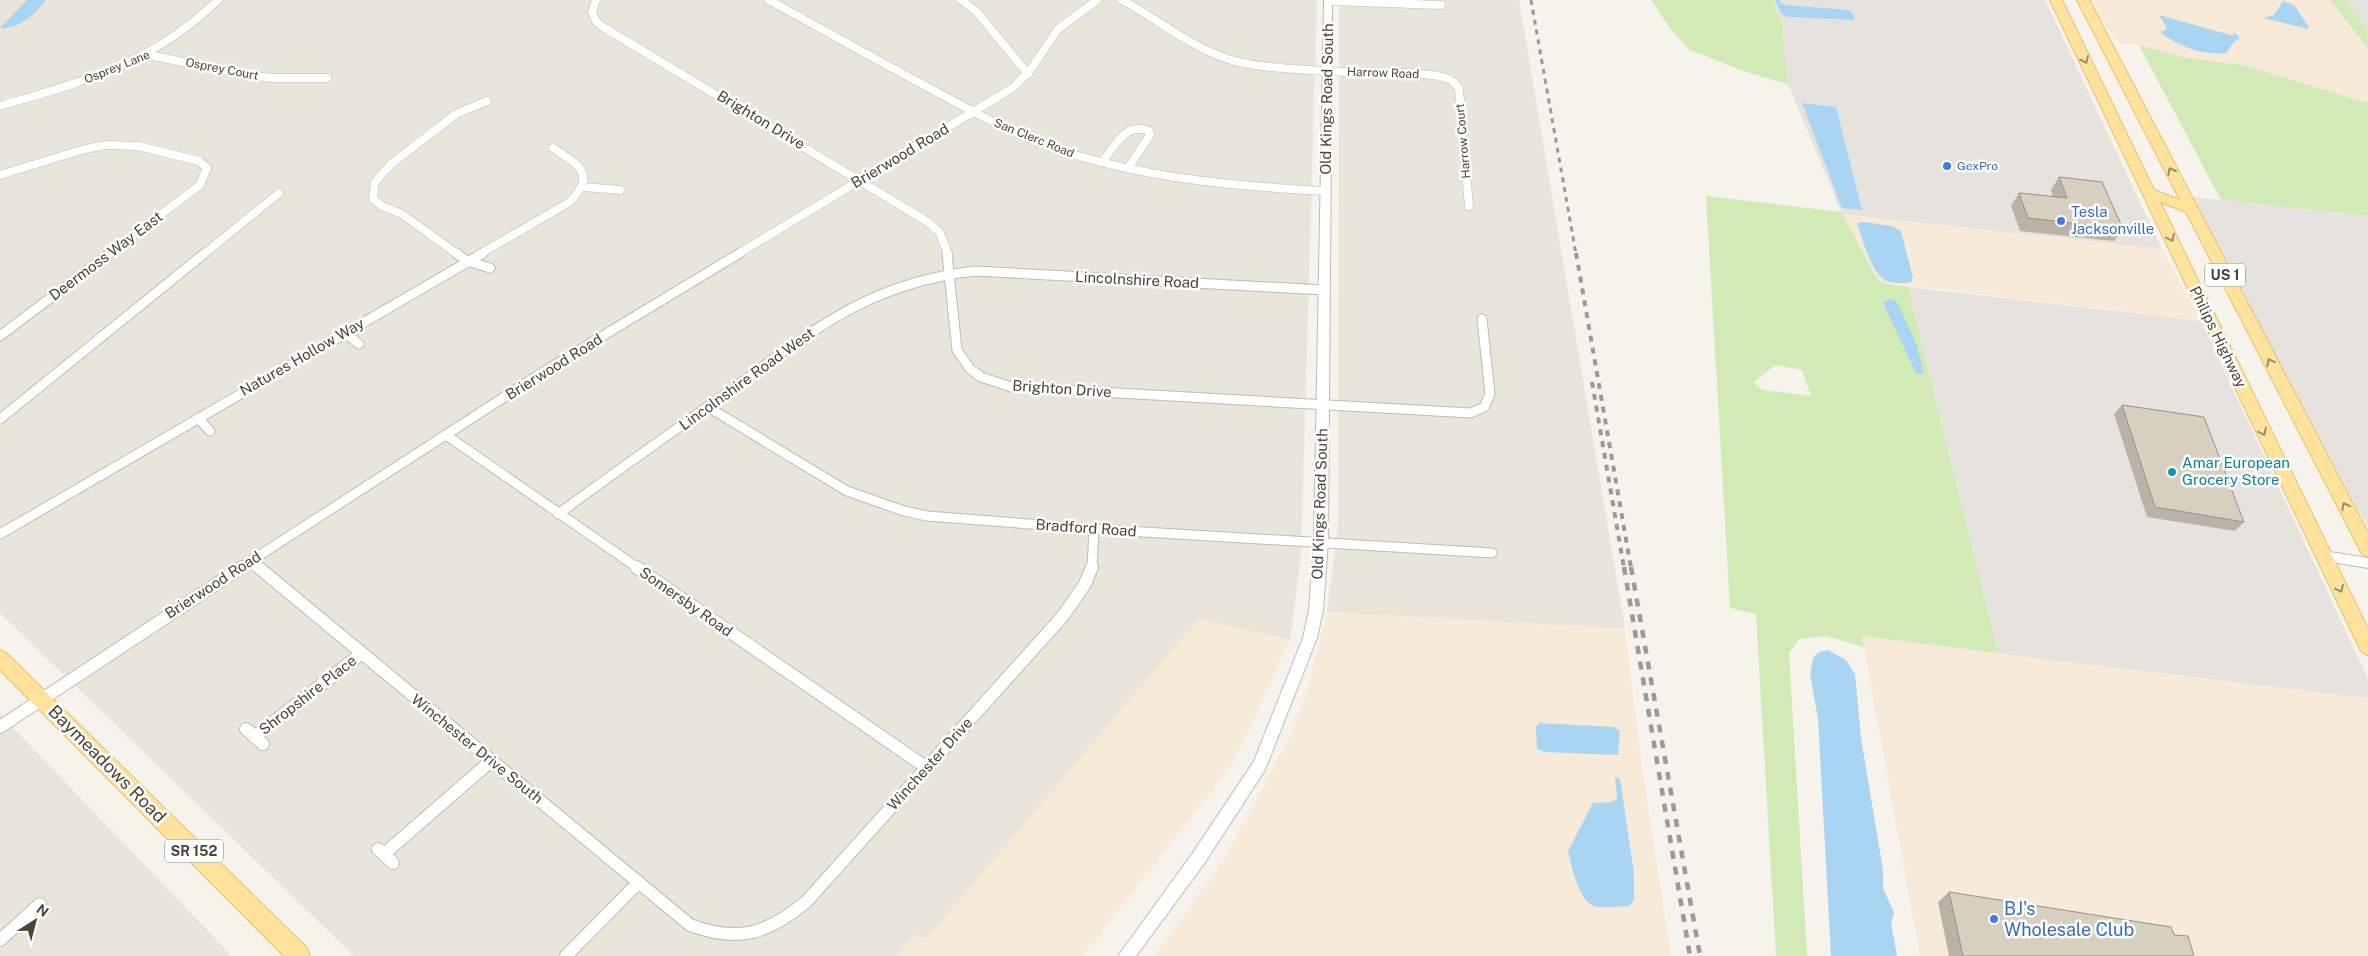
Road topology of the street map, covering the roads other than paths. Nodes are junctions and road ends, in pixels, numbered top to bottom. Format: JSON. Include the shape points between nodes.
{"nodes":[{"id":1,"x":218,"y":0,"type":"edge"},
{"id":2,"x":596,"y":0,"type":"edge"},
{"id":3,"x":769,"y":0,"type":"edge"},
{"id":4,"x":961,"y":0,"type":"edge"},
{"id":5,"x":1097,"y":0,"type":"edge"},
{"id":6,"x":1122,"y":0,"type":"edge"},
{"id":7,"x":1328,"y":0,"type":"edge"},
{"id":8,"x":2056,"y":0,"type":"edge"},
{"id":9,"x":2083,"y":0,"type":"edge"},
{"id":10,"x":1441,"y":6,"type":"dead end"},
{"id":11,"x":2088,"y":36,"type":"junction"},
{"id":12,"x":149,"y":54,"type":"junction"},
{"id":13,"x":1327,"y":71,"type":"junction"},
{"id":14,"x":1028,"y":74,"type":"junction"},
{"id":15,"x":327,"y":78,"type":"dead end"},
{"id":16,"x":1451,"y":80,"type":"joint"},
{"id":17,"x":487,"y":101,"type":"dead end"},
{"id":18,"x":0,"y":106,"type":"edge"},
{"id":19,"x":973,"y":112,"type":"junction"},
{"id":20,"x":553,"y":148,"type":"dead end"},
{"id":21,"x":1103,"y":162,"type":"junction"},
{"id":22,"x":1128,"y":168,"type":"junction"},
{"id":23,"x":0,"y":175,"type":"edge"},
{"id":24,"x":861,"y":180,"type":"junction"},
{"id":25,"x":583,"y":187,"type":"junction"},
{"id":26,"x":620,"y":190,"type":"dead end"},
{"id":27,"x":1326,"y":191,"type":"junction"},
{"id":28,"x":278,"y":193,"type":"dead end"},
{"id":29,"x":2150,"y":193,"type":"junction"},
{"id":30,"x":1469,"y":206,"type":"dead end"},
{"id":31,"x":2190,"y":209,"type":"junction"},
{"id":32,"x":467,"y":261,"type":"junction"},
{"id":33,"x":490,"y":268,"type":"dead end"},
{"id":34,"x":950,"y":273,"type":"junction"},
{"id":35,"x":1324,"y":290,"type":"junction"},
{"id":36,"x":1482,"y":319,"type":"dead end"},
{"id":37,"x":344,"y":332,"type":"junction"},
{"id":38,"x":0,"y":336,"type":"edge"},
{"id":39,"x":359,"y":344,"type":"dead end"},
{"id":40,"x":1323,"y":405,"type":"junction"},
{"id":41,"x":708,"y":407,"type":"junction"},
{"id":42,"x":198,"y":418,"type":"junction"},
{"id":43,"x":0,"y":419,"type":"edge"},
{"id":44,"x":210,"y":431,"type":"dead end"},
{"id":45,"x":446,"y":435,"type":"junction"},
{"id":46,"x":558,"y":514,"type":"junction"},
{"id":47,"x":1094,"y":529,"type":"junction"},
{"id":48,"x":0,"y":534,"type":"edge"},
{"id":49,"x":1321,"y":542,"type":"junction"},
{"id":50,"x":2368,"y":549,"type":"edge"},
{"id":51,"x":1492,"y":553,"type":"dead end"},
{"id":52,"x":2324,"y":556,"type":"junction"},
{"id":53,"x":251,"y":561,"type":"junction"},
{"id":54,"x":2368,"y":563,"type":"edge"},
{"id":55,"x":2368,"y":647,"type":"edge"},
{"id":56,"x":361,"y":654,"type":"junction"},
{"id":57,"x":0,"y":658,"type":"edge"},
{"id":58,"x":41,"y":698,"type":"junction"},
{"id":59,"x":0,"y":727,"type":"edge"},
{"id":60,"x":254,"y":737,"type":"dead end"},
{"id":61,"x":491,"y":761,"type":"junction"},
{"id":62,"x":927,"y":768,"type":"junction"},
{"id":63,"x":385,"y":856,"type":"dead end"},
{"id":64,"x":639,"y":882,"type":"junction"},
{"id":65,"x":40,"y":904,"type":"dead end"},
{"id":66,"x":707,"y":933,"type":"joint"},
{"id":67,"x":0,"y":940,"type":"edge"},
{"id":68,"x":299,"y":956,"type":"edge"},
{"id":69,"x":566,"y":956,"type":"edge"},
{"id":70,"x":1126,"y":956,"type":"edge"}],
"edges":[{"from":1,"to":12,"type":"street","name":"Osprey Lane","via":[[188,29]]},
{"from":2,"to":24,"type":"street","name":"Brighton Drive","via":[[592,12],[603,27]]},
{"from":3,"to":19,"type":"street","name":"San Clerc Road"},
{"from":4,"to":14,"type":"street","via":[[976,11]]},
{"from":5,"to":14,"type":"street","name":"Brierwood Road","via":[[1067,21]]},
{"from":6,"to":13,"type":"street","name":"Harrow Road","via":[[1223,57],[1270,67]]},
{"from":7,"to":10,"type":"street"},
{"from":7,"to":13,"type":"street","name":"Old Kings Road South"},
{"from":8,"to":11,"type":"main road","name":"Philips Highway","number":"US 1"},
{"from":9,"to":11,"type":"main road","name":"Philips Highway","number":"US 1"},
{"from":11,"to":29,"type":"main road","name":"Philips Highway","number":"US 1","one_way":true},
{"from":31,"to":11,"type":"main road","name":"Philips Highway","number":"US 1","one_way":true},
{"from":12,"to":15,"type":"street","name":"Osprey Court","via":[[245,76]]},
{"from":12,"to":18,"type":"street","name":"Osprey Lane","via":[[86,80]]},
{"from":13,"to":16,"type":"street","name":"Harrow Road","via":[[1433,75]]},
{"from":13,"to":27,"type":"street","name":"Old Kings Road South"},
{"from":14,"to":19,"type":"street","name":"Brierwood Road","via":[[1014,87]]},
{"from":16,"to":30,"type":"street","name":"Harrow Court","via":[[1459,89]]},
{"from":17,"to":32,"type":"street","via":[[466,109],[430,132],[385,170],[372,188],[373,199],[382,206],[402,214]]},
{"from":19,"to":21,"type":"street","name":"San Clerc Road","via":[[1050,146]]},
{"from":19,"to":24,"type":"street","name":"Brierwood Road"},
{"from":20,"to":25,"type":"street","via":[[581,168]]},
{"from":21,"to":22,"type":"street","name":"San Clerc Road"},
{"from":21,"to":22,"type":"street","via":[[1128,129],[1143,127],[1150,135]]},
{"from":22,"to":27,"type":"street","name":"San Clerc Road","via":[[1226,185]]},
{"from":23,"to":38,"type":"street","name":"Deermoss Way East","via":[[85,149],[121,144],[199,161],[207,168],[200,185]]},
{"from":24,"to":34,"type":"street","name":"Brighton Drive","via":[[917,214],[940,234],[947,248]]},
{"from":24,"to":45,"type":"street","name":"Brierwood Road","via":[[543,372]]},
{"from":25,"to":26,"type":"street"},
{"from":25,"to":32,"type":"street","name":"Natures Hollow Way","via":[[568,203]]},
{"from":27,"to":35,"type":"street","name":"Old Kings Road South"},
{"from":28,"to":43,"type":"street"},
{"from":29,"to":31,"type":"main road"},
{"from":29,"to":52,"type":"main road","name":"Philips Highway","number":"US 1","one_way":true},
{"from":50,"to":31,"type":"main road","name":"Philips Highway","number":"US 1","one_way":true},
{"from":32,"to":33,"type":"street"},
{"from":32,"to":37,"type":"street","name":"Natures Hollow Way"},
{"from":34,"to":35,"type":"street","name":"Lincolnshire Road","via":[[975,271]]},
{"from":34,"to":40,"type":"street","name":"Brighton Drive","via":[[957,350],[970,369],[995,383],[1011,387]]},
{"from":34,"to":41,"type":"street","name":"Lincolnshire Road West","via":[[904,284],[850,307]]},
{"from":35,"to":40,"type":"street","name":"Old Kings Road South"},
{"from":36,"to":40,"type":"street","name":"Brighton Drive","via":[[1490,394],[1482,410],[1470,413]]},
{"from":37,"to":39,"type":"street"},
{"from":37,"to":42,"type":"street","name":"Natures Hollow Way"},
{"from":40,"to":49,"type":"street","name":"Old Kings Road South"},
{"from":41,"to":46,"type":"street","name":"Lincolnshire Road West"},
{"from":41,"to":47,"type":"street","name":"Bradford Road","via":[[847,491],[882,505],[951,519]]},
{"from":42,"to":44,"type":"street"},
{"from":42,"to":48,"type":"street","name":"Natures Hollow Way"},
{"from":45,"to":46,"type":"street","name":"Somersby Road"},
{"from":45,"to":53,"type":"street","name":"Brierwood Road"},
{"from":46,"to":62,"type":"street","name":"Somersby Road"},
{"from":47,"to":49,"type":"street","name":"Bradford Road"},
{"from":47,"to":62,"type":"street","name":"Winchester Drive","via":[[1092,568],[1074,601]]},
{"from":49,"to":51,"type":"street","name":"Bradford Road"},
{"from":49,"to":70,"type":"street","name":"Old Kings Road South","via":[[1316,610],[1310,638],[1260,765],[1198,859]]},
{"from":52,"to":54,"type":"street"},
{"from":52,"to":55,"type":"main road","name":"Philips Highway","number":"US 1","one_way":true},
{"from":53,"to":56,"type":"street","name":"Winchester Drive South"},
{"from":53,"to":58,"type":"street","name":"Brierwood Road"},
{"from":56,"to":60,"type":"street","name":"Shropshire Place"},
{"from":56,"to":61,"type":"street","name":"Winchester Drive South"},
{"from":57,"to":58,"type":"main road","name":"Baymeadows Road","number":"SR 152"},
{"from":58,"to":59,"type":"street","name":"Brierwood Road"},
{"from":58,"to":68,"type":"main road","name":"Baymeadows Road","number":"SR 152"},
{"from":61,"to":63,"type":"street"},
{"from":61,"to":64,"type":"street","name":"Winchester Drive South"},
{"from":62,"to":66,"type":"street","name":"Winchester Drive","via":[[806,902],[786,919],[761,931],[732,936]]},
{"from":64,"to":66,"type":"street","name":"Winchester Drive South","via":[[690,925]]},
{"from":64,"to":69,"type":"street"},
{"from":65,"to":67,"type":"street"}]}
